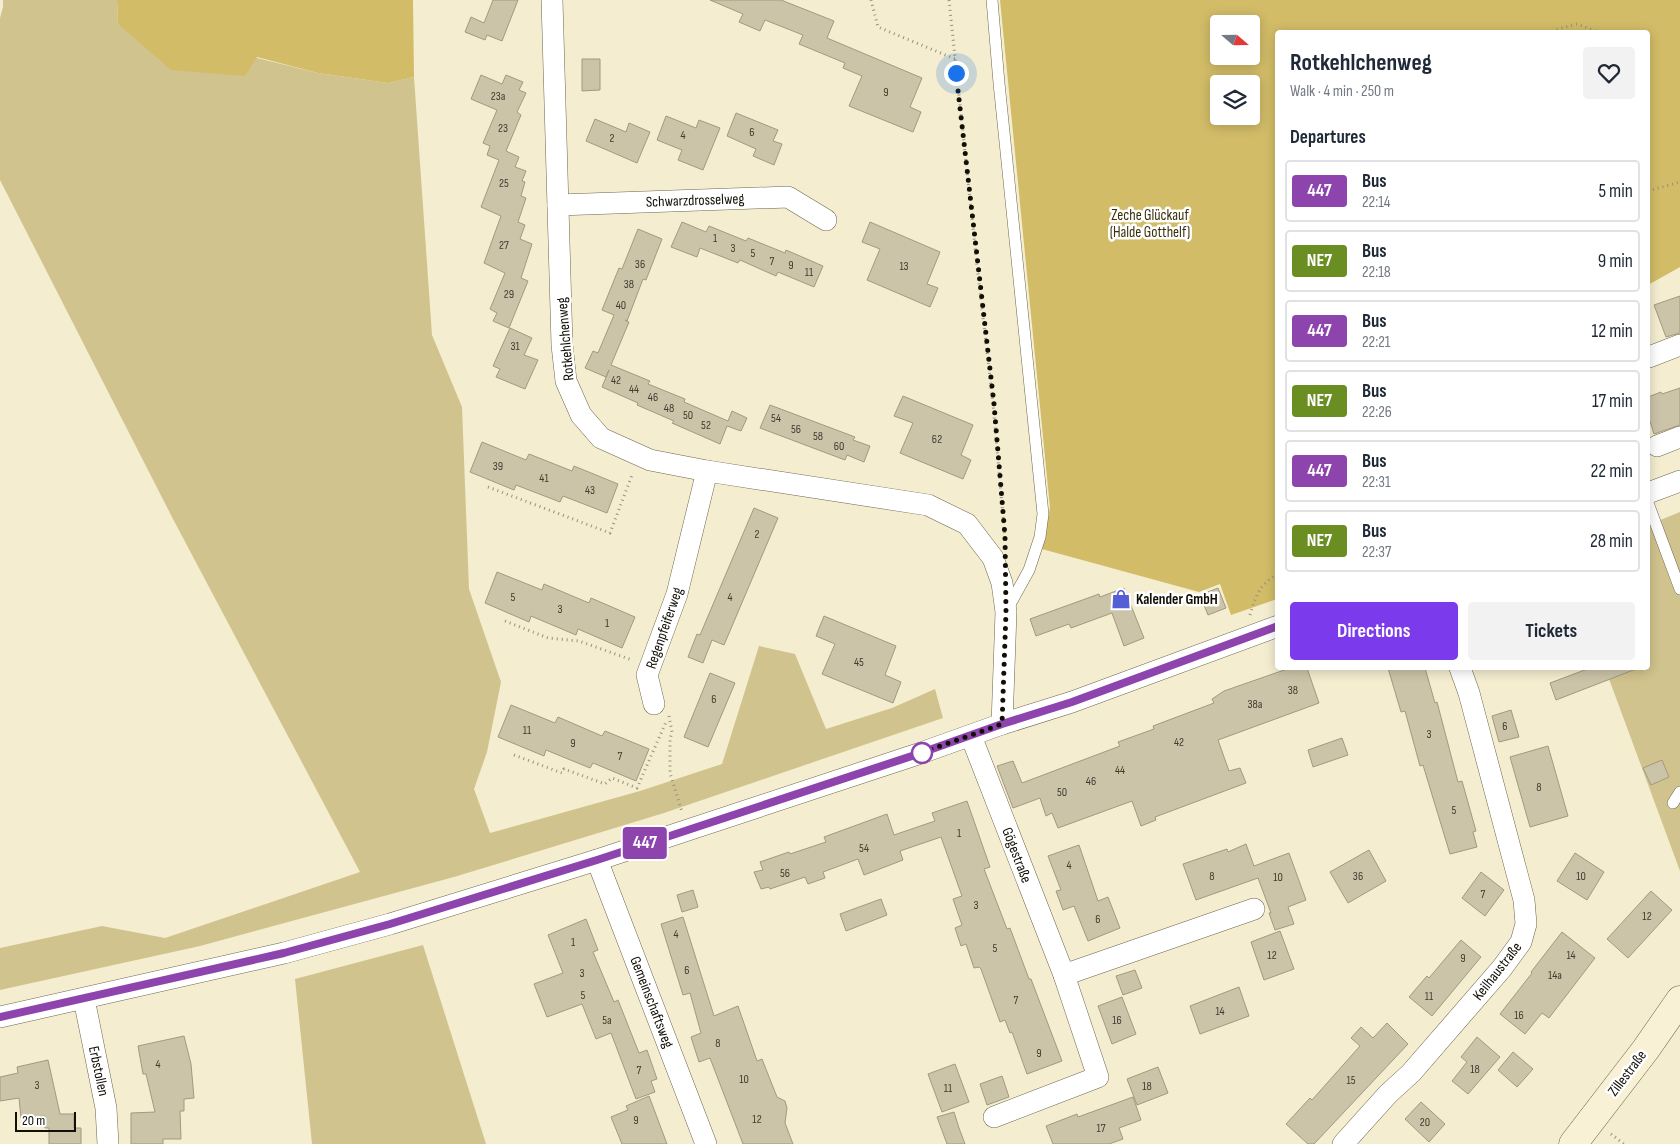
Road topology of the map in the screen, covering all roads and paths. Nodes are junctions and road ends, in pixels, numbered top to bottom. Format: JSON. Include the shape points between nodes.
{"nodes":[{"id":1,"x":552,"y":0,"type":"edge"},
{"id":2,"x":871,"y":0,"type":"edge"},
{"id":3,"x":949,"y":0,"type":"edge"},
{"id":4,"x":992,"y":0,"type":"edge"},
{"id":5,"x":1554,"y":30,"type":"edge"},
{"id":6,"x":1593,"y":30,"type":"edge"},
{"id":7,"x":955,"y":59,"type":"junction"},
{"id":8,"x":1680,"y":182,"type":"edge"},
{"id":9,"x":1650,"y":190,"type":"edge"},
{"id":10,"x":558,"y":205,"type":"junction"},
{"id":11,"x":826,"y":220,"type":"dead end"},
{"id":12,"x":1680,"y":345,"type":"edge"},
{"id":13,"x":1650,"y":355,"type":"edge"},
{"id":14,"x":1680,"y":437,"type":"edge"},
{"id":15,"x":1657,"y":446,"type":"dead end"},
{"id":16,"x":640,"y":456,"type":"junction"},
{"id":17,"x":706,"y":472,"type":"junction"},
{"id":18,"x":1680,"y":481,"type":"edge"},
{"id":19,"x":488,"y":487,"type":"dead end"},
{"id":20,"x":1650,"y":492,"type":"edge"},
{"id":21,"x":1650,"y":508,"type":"edge"},
{"id":22,"x":1005,"y":546,"type":"dead end"},
{"id":23,"x":1275,"y":575,"type":"edge"},
{"id":24,"x":1680,"y":588,"type":"edge"},
{"id":25,"x":1006,"y":612,"type":"junction"},
{"id":26,"x":505,"y":621,"type":"dead end"},
{"id":27,"x":1275,"y":627,"type":"edge"},
{"id":28,"x":1242,"y":639,"type":"junction"},
{"id":29,"x":627,"y":658,"type":"dead end"},
{"id":30,"x":1461,"y":670,"type":"edge"},
{"id":31,"x":661,"y":709,"type":"junction"},
{"id":32,"x":1002,"y":724,"type":"junction"},
{"id":33,"x":971,"y":736,"type":"junction"},
{"id":34,"x":514,"y":755,"type":"dead end"},
{"id":35,"x":1680,"y":792,"type":"edge"},
{"id":36,"x":1672,"y":802,"type":"dead end"},
{"id":37,"x":679,"y":803,"type":"dead end"},
{"id":38,"x":597,"y":860,"type":"junction"},
{"id":39,"x":1254,"y":909,"type":"dead end"},
{"id":40,"x":1064,"y":975,"type":"junction"},
{"id":41,"x":84,"y":999,"type":"junction"},
{"id":42,"x":1680,"y":1000,"type":"edge"},
{"id":43,"x":0,"y":1017,"type":"edge"},
{"id":44,"x":994,"y":1117,"type":"dead end"},
{"id":45,"x":108,"y":1144,"type":"edge"},
{"id":46,"x":706,"y":1144,"type":"edge"},
{"id":47,"x":1343,"y":1144,"type":"edge"},
{"id":48,"x":1573,"y":1144,"type":"edge"}],
"edges":[{"from":1,"to":10,"type":"street","name":"Rotkehlchenweg"},
{"from":2,"to":7,"type":"path","via":[[878,27]]},
{"from":3,"to":7,"type":"path"},
{"from":4,"to":25,"type":"lane","via":[[1043,514],[1040,538],[1029,570]]},
{"from":5,"to":6,"type":"path","via":[[1577,24]]},
{"from":7,"to":22,"type":"path","via":[[994,404]]},
{"from":8,"to":9,"type":"path"},
{"from":10,"to":11,"type":"street","name":"Schwarzdrosselweg","via":[[788,197]]},
{"from":10,"to":16,"type":"street","name":"Rotkehlchenweg","via":[[566,381],[581,415],[601,438]]},
{"from":12,"to":13,"type":"street"},
{"from":14,"to":15,"type":"street"},
{"from":16,"to":17,"type":"street","name":"Rotkehlchenweg"},
{"from":16,"to":19,"type":"path","via":[[610,533]]},
{"from":17,"to":25,"type":"street","name":"Rotkehlchenweg","via":[[928,505],[967,524],[993,558],[1002,583]]},
{"from":17,"to":31,"type":"street","name":"Regenpfeiferweg","via":[[677,594],[647,676]]},
{"from":18,"to":20,"type":"street"},
{"from":21,"to":24,"type":"lane"},
{"from":23,"to":28,"type":"path","via":[[1256,593]]},
{"from":25,"to":32,"type":"street","name":"Rotkehlchenweg"},
{"from":26,"to":29,"type":"path","name":"Regenpfeiferweg","via":[[548,638],[579,641]]},
{"from":27,"to":28,"type":"street"},
{"from":28,"to":32,"type":"street","via":[[1072,702]]},
{"from":30,"to":47,"type":"street","name":"Keilhaustraße","via":[[1470,693],[1524,900],[1526,924],[1521,942],[1502,968],[1411,1074],[1388,1094]]},
{"from":31,"to":34,"type":"path","via":[[637,788],[612,778],[604,784],[564,769],[562,773]]},
{"from":31,"to":37,"type":"path","via":[[672,732],[670,773]]},
{"from":32,"to":33,"type":"street"},
{"from":33,"to":38,"type":"street"},
{"from":33,"to":40,"type":"street","name":"Gögestraße"},
{"from":35,"to":36,"type":"lane"},
{"from":38,"to":41,"type":"street","via":[[284,953]]},
{"from":38,"to":46,"type":"street","name":"Gemeinschaftsweg"},
{"from":39,"to":40,"type":"street"},
{"from":40,"to":44,"type":"street","name":"Gögestraße","via":[[1098,1077]]},
{"from":41,"to":43,"type":"street"},
{"from":41,"to":45,"type":"street","name":"Erbstollen","via":[[106,1108]]},
{"from":42,"to":48,"type":"main road","name":"Zillestraße"}]}
